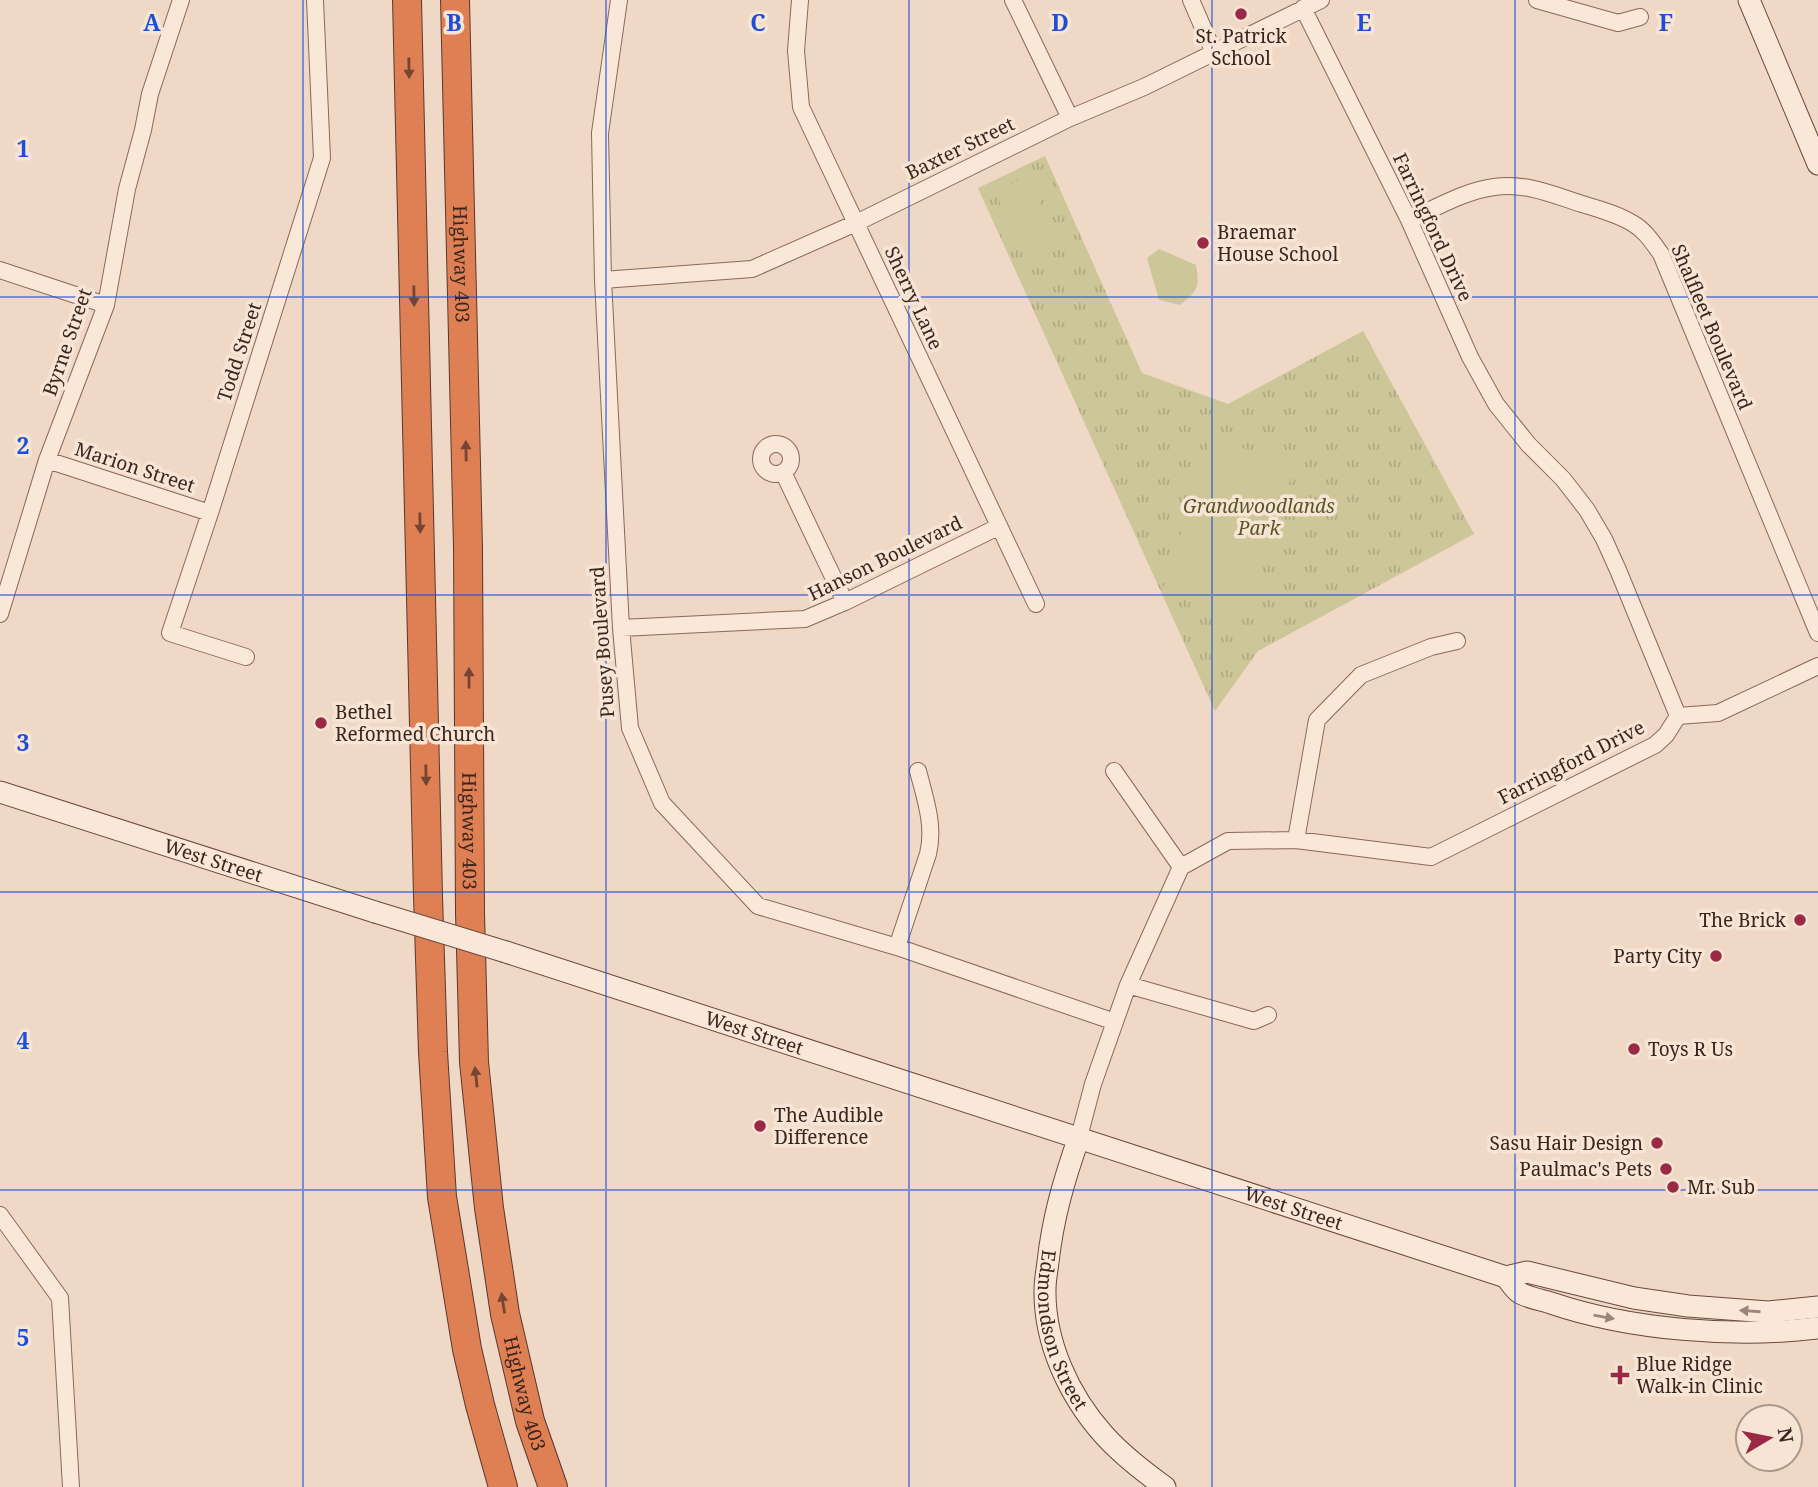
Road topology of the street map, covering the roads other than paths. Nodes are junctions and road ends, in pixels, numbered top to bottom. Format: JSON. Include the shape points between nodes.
{"nodes":[{"id":1,"x":181,"y":0,"type":"edge"},
{"id":2,"x":315,"y":0,"type":"edge"},
{"id":3,"x":408,"y":0,"type":"edge"},
{"id":4,"x":455,"y":0,"type":"edge"},
{"id":5,"x":618,"y":0,"type":"edge"},
{"id":6,"x":800,"y":0,"type":"edge"},
{"id":7,"x":1013,"y":0,"type":"edge"},
{"id":8,"x":1191,"y":0,"type":"edge"},
{"id":9,"x":1321,"y":0,"type":"edge"},
{"id":10,"x":1537,"y":0,"type":"edge"},
{"id":11,"x":1749,"y":0,"type":"edge"},
{"id":12,"x":1303,"y":8,"type":"junction"},
{"id":13,"x":1640,"y":17,"type":"dead end"},
{"id":14,"x":1214,"y":53,"type":"junction"},
{"id":15,"x":1070,"y":118,"type":"junction"},
{"id":16,"x":1818,"y":164,"type":"edge"},
{"id":17,"x":1409,"y":220,"type":"junction"},
{"id":18,"x":856,"y":223,"type":"junction"},
{"id":19,"x":0,"y":270,"type":"edge"},
{"id":20,"x":604,"y":280,"type":"junction"},
{"id":21,"x":106,"y":304,"type":"junction"},
{"id":22,"x":47,"y":460,"type":"junction"},
{"id":23,"x":783,"y":472,"type":"dead end"},
{"id":24,"x":210,"y":513,"type":"junction"},
{"id":25,"x":998,"y":527,"type":"junction"},
{"id":26,"x":845,"y":602,"type":"junction"},
{"id":27,"x":1036,"y":604,"type":"dead end"},
{"id":28,"x":0,"y":614,"type":"edge"},
{"id":29,"x":621,"y":628,"type":"junction"},
{"id":30,"x":1818,"y":634,"type":"edge"},
{"id":31,"x":1457,"y":641,"type":"dead end"},
{"id":32,"x":246,"y":657,"type":"dead end"},
{"id":33,"x":1818,"y":666,"type":"edge"},
{"id":34,"x":1678,"y":716,"type":"junction"},
{"id":35,"x":918,"y":771,"type":"dead end"},
{"id":36,"x":1114,"y":771,"type":"dead end"},
{"id":37,"x":0,"y":792,"type":"edge"},
{"id":38,"x":1296,"y":840,"type":"junction"},
{"id":39,"x":1181,"y":867,"type":"junction"},
{"id":40,"x":897,"y":947,"type":"junction"},
{"id":41,"x":1128,"y":985,"type":"junction"},
{"id":42,"x":1268,"y":1015,"type":"dead end"},
{"id":43,"x":1115,"y":1022,"type":"junction"},
{"id":44,"x":1079,"y":1137,"type":"junction"},
{"id":45,"x":0,"y":1214,"type":"edge"},
{"id":46,"x":1506,"y":1277,"type":"junction"},
{"id":47,"x":1818,"y":1307,"type":"edge"},
{"id":48,"x":1818,"y":1328,"type":"edge"},
{"id":49,"x":71,"y":1487,"type":"edge"},
{"id":50,"x":503,"y":1487,"type":"edge"},
{"id":51,"x":553,"y":1487,"type":"edge"},
{"id":52,"x":1166,"y":1487,"type":"edge"}],
"edges":[{"from":1,"to":21,"type":"street","name":"Byrne Street","via":[[150,94]]},
{"from":2,"to":24,"type":"street","name":"Todd Street","via":[[322,158]]},
{"from":3,"to":50,"type":"highway","one_way":true,"via":[[429,922],[442,1197],[467,1349]]},
{"from":51,"to":4,"type":"highway","name":"Highway 403","one_way":true,"via":[[530,1421],[505,1314],[474,1062]]},
{"from":5,"to":20,"type":"street","name":"Pusey Boulevard","via":[[600,132]]},
{"from":6,"to":18,"type":"street","name":"Sherry Lane","via":[[796,51],[801,107]]},
{"from":7,"to":15,"type":"street"},
{"from":8,"to":14,"type":"street"},
{"from":9,"to":12,"type":"street","name":"Baxter Street"},
{"from":10,"to":13,"type":"street","via":[[1618,23]]},
{"from":11,"to":16,"type":"main road"},
{"from":12,"to":14,"type":"street","name":"Baxter Street"},
{"from":12,"to":17,"type":"street","name":"Farringford Drive"},
{"from":14,"to":15,"type":"street","name":"Baxter Street"},
{"from":15,"to":18,"type":"street","name":"Baxter Street"},
{"from":17,"to":30,"type":"street","name":"Shalfleet Boulevard","via":[[1472,192],[1519,187],[1611,213],[1649,237],[1661,254]]},
{"from":17,"to":34,"type":"street","name":"Farringford Drive","via":[[1496,404],[1563,479],[1604,540]]},
{"from":18,"to":20,"type":"street","name":"Baxter Street","via":[[752,269]]},
{"from":18,"to":25,"type":"street","name":"Sherry Lane"},
{"from":19,"to":21,"type":"street"},
{"from":20,"to":29,"type":"street","name":"Pusey Boulevard"},
{"from":21,"to":22,"type":"street","name":"Byrne Street"},
{"from":22,"to":24,"type":"street","name":"Marion Street"},
{"from":22,"to":28,"type":"street","name":"Byrne Street"},
{"from":23,"to":26,"type":"street"},
{"from":24,"to":32,"type":"street","name":"Todd Street","via":[[170,633]]},
{"from":25,"to":26,"type":"street","name":"Hanson Boulevard"},
{"from":25,"to":27,"type":"street","name":"Sherry Lane"},
{"from":26,"to":29,"type":"street","name":"Hanson Boulevard","via":[[805,619]]},
{"from":29,"to":40,"type":"street","name":"Pusey Boulevard","via":[[630,728],[662,803],[758,906]]},
{"from":31,"to":38,"type":"street","via":[[1361,675],[1317,720]]},
{"from":33,"to":34,"type":"street","via":[[1718,713]]},
{"from":34,"to":38,"type":"street","name":"Farringford Drive","via":[[1656,745],[1431,857]]},
{"from":35,"to":40,"type":"street","via":[[931,841]]},
{"from":36,"to":39,"type":"street"},
{"from":37,"to":44,"type":"main road","name":"West Street","bridge":true},
{"from":38,"to":39,"type":"street","name":"Farringford Drive","via":[[1228,841]]},
{"from":39,"to":41,"type":"street"},
{"from":40,"to":43,"type":"street","name":"Pusey Boulevard"},
{"from":41,"to":42,"type":"street","via":[[1254,1021]]},
{"from":41,"to":43,"type":"street"},
{"from":43,"to":44,"type":"street"},
{"from":44,"to":46,"type":"main road","name":"West Street"},
{"from":44,"to":52,"type":"main road","name":"Edmondson Street","via":[[1052,1228],[1045,1289],[1048,1324],[1057,1358],[1083,1409],[1113,1444]]},
{"from":45,"to":49,"type":"street","via":[[60,1298]]},
{"from":47,"to":46,"type":"main road","name":"West Street","one_way":true,"via":[[1768,1312],[1688,1306],[1527,1272]]},
{"from":46,"to":48,"type":"main road","name":"West Street","one_way":true,"via":[[1519,1293],[1578,1312],[1663,1328],[1734,1332]]}]}
